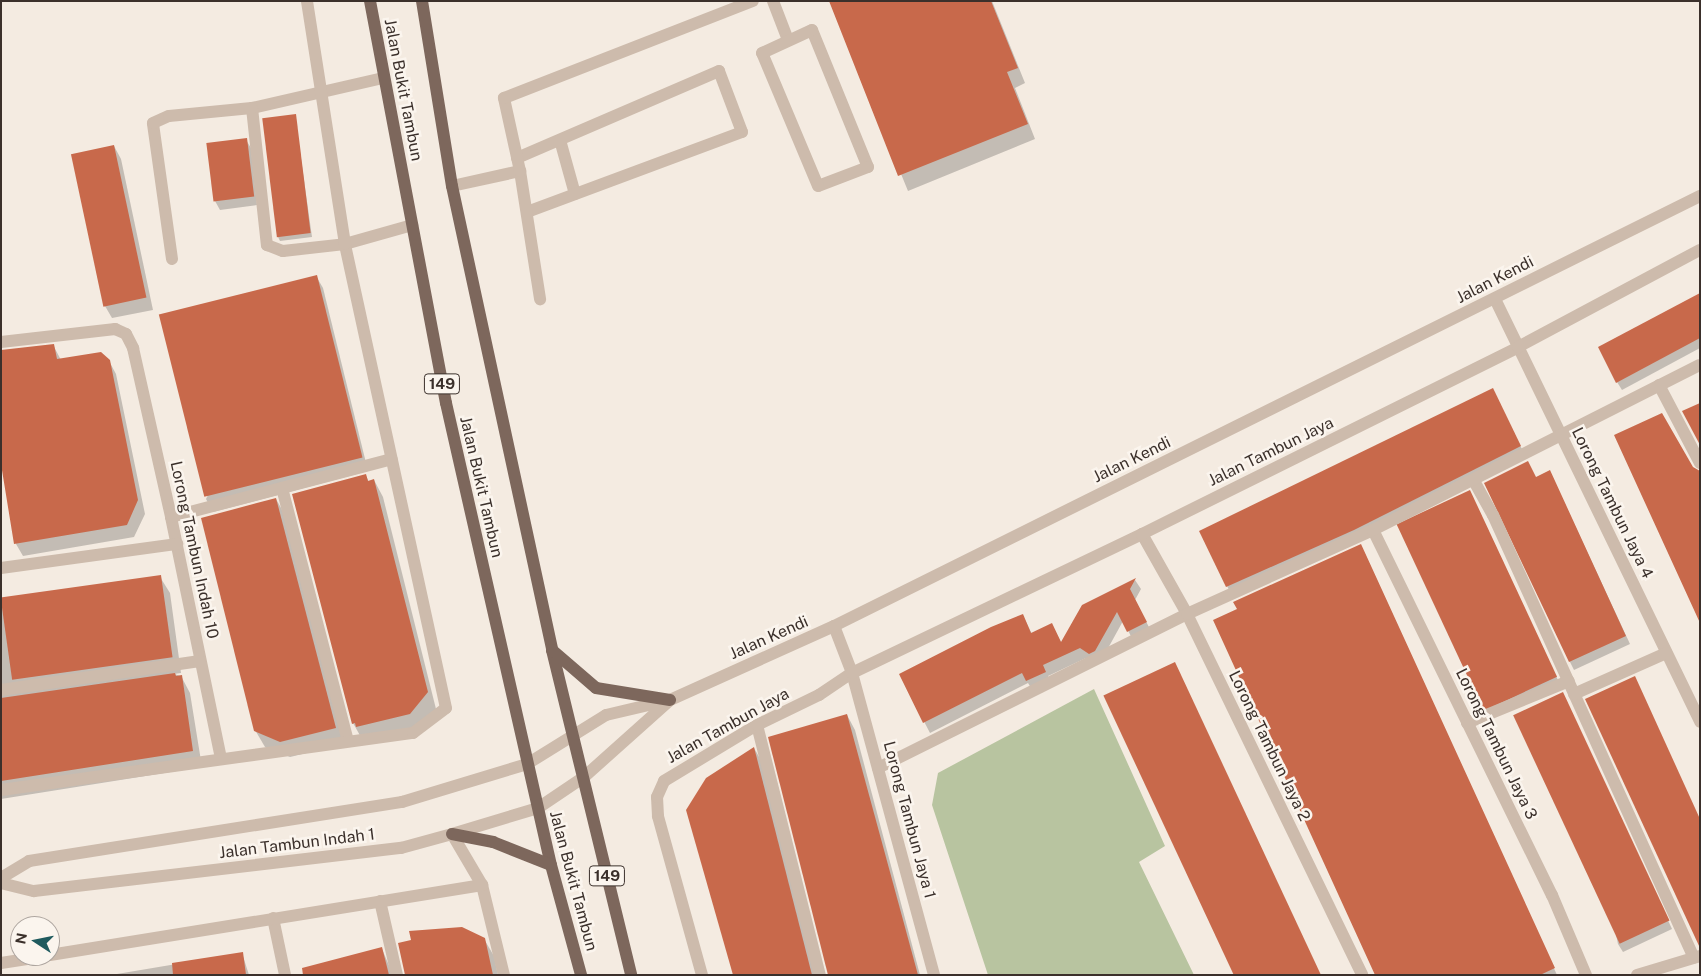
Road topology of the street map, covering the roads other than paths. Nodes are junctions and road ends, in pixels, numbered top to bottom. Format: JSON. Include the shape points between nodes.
{"nodes":[{"id":1,"x":306,"y":1,"type":"edge"},
{"id":2,"x":370,"y":1,"type":"edge"},
{"id":3,"x":422,"y":1,"type":"edge"},
{"id":4,"x":754,"y":1,"type":"edge"},
{"id":5,"x":773,"y":1,"type":"edge"},
{"id":6,"x":788,"y":40,"type":"junction"},
{"id":7,"x":383,"y":78,"type":"junction"},
{"id":8,"x":321,"y":92,"type":"junction"},
{"id":9,"x":252,"y":108,"type":"junction"},
{"id":10,"x":560,"y":140,"type":"junction"},
{"id":11,"x":519,"y":164,"type":"junction"},
{"id":12,"x":452,"y":186,"type":"junction"},
{"id":13,"x":575,"y":194,"type":"junction"},
{"id":14,"x":1700,"y":196,"type":"edge"},
{"id":15,"x":527,"y":212,"type":"junction"},
{"id":16,"x":412,"y":225,"type":"junction"},
{"id":17,"x":345,"y":244,"type":"junction"},
{"id":18,"x":1700,"y":250,"type":"edge"},
{"id":19,"x":172,"y":259,"type":"dead end"},
{"id":20,"x":540,"y":299,"type":"dead end"},
{"id":21,"x":1494,"y":299,"type":"junction"},
{"id":22,"x":1,"y":342,"type":"edge"},
{"id":23,"x":1518,"y":347,"type":"junction"},
{"id":24,"x":1700,"y":364,"type":"edge"},
{"id":25,"x":1659,"y":385,"type":"junction"},
{"id":26,"x":1561,"y":435,"type":"junction"},
{"id":27,"x":392,"y":459,"type":"junction"},
{"id":28,"x":1700,"y":463,"type":"edge"},
{"id":29,"x":1474,"y":480,"type":"junction"},
{"id":30,"x":282,"y":488,"type":"junction"},
{"id":31,"x":171,"y":517,"type":"junction"},
{"id":32,"x":1373,"y":530,"type":"junction"},
{"id":33,"x":1142,"y":534,"type":"junction"},
{"id":34,"x":177,"y":544,"type":"junction"},
{"id":35,"x":1,"y":568,"type":"edge"},
{"id":36,"x":1187,"y":614,"type":"junction"},
{"id":37,"x":834,"y":626,"type":"junction"},
{"id":38,"x":552,"y":650,"type":"junction"},
{"id":39,"x":1666,"y":653,"type":"junction"},
{"id":40,"x":200,"y":661,"type":"junction"},
{"id":41,"x":852,"y":673,"type":"junction"},
{"id":42,"x":1569,"y":681,"type":"junction"},
{"id":43,"x":1,"y":690,"type":"edge"},
{"id":44,"x":1574,"y":694,"type":"junction"},
{"id":45,"x":670,"y":700,"type":"junction"},
{"id":46,"x":1700,"y":722,"type":"edge"},
{"id":47,"x":1468,"y":723,"type":"junction"},
{"id":48,"x":757,"y":725,"type":"junction"},
{"id":49,"x":574,"y":738,"type":"junction"},
{"id":50,"x":348,"y":741,"type":"junction"},
{"id":51,"x":221,"y":759,"type":"junction"},
{"id":52,"x":527,"y":764,"type":"junction"},
{"id":53,"x":878,"y":768,"type":"junction"},
{"id":54,"x":584,"y":777,"type":"junction"},
{"id":55,"x":1,"y":790,"type":"edge"},
{"id":56,"x":538,"y":808,"type":"junction"},
{"id":57,"x":452,"y":834,"type":"junction"},
{"id":58,"x":550,"y":864,"type":"junction"},
{"id":59,"x":1,"y":878,"type":"edge"},
{"id":60,"x":1,"y":884,"type":"edge"},
{"id":61,"x":482,"y":885,"type":"junction"},
{"id":62,"x":380,"y":901,"type":"junction"},
{"id":63,"x":273,"y":918,"type":"junction"},
{"id":64,"x":60,"y":953,"type":"edge"},
{"id":65,"x":1697,"y":957,"type":"edge"},
{"id":66,"x":285,"y":975,"type":"edge"},
{"id":67,"x":397,"y":975,"type":"edge"},
{"id":68,"x":504,"y":975,"type":"edge"},
{"id":69,"x":581,"y":975,"type":"edge"},
{"id":70,"x":631,"y":975,"type":"edge"},
{"id":71,"x":702,"y":975,"type":"edge"},
{"id":72,"x":820,"y":975,"type":"edge"},
{"id":73,"x":933,"y":975,"type":"edge"},
{"id":74,"x":1362,"y":975,"type":"edge"},
{"id":75,"x":1586,"y":975,"type":"edge"},
{"id":76,"x":1637,"y":975,"type":"edge"}],
"edges":[{"from":1,"to":8,"type":"street"},
{"from":2,"to":7,"type":"main road","name":"Jalan Bukit Tambun","number":"149"},
{"from":3,"to":12,"type":"main road","name":"Jalan Bukit Tambun","number":"149"},
{"from":4,"to":11,"type":"street","via":[[504,98]]},
{"from":5,"to":6,"type":"street"},
{"from":6,"to":6,"type":"street","via":[[762,53],[818,186],[868,167],[812,30]]},
{"from":7,"to":8,"type":"street"},
{"from":7,"to":16,"type":"main road","name":"Jalan Bukit Tambun","number":"149"},
{"from":8,"to":9,"type":"street"},
{"from":8,"to":17,"type":"street"},
{"from":9,"to":17,"type":"street","via":[[267,245],[284,251]]},
{"from":9,"to":19,"type":"street","via":[[169,116],[152,122]]},
{"from":10,"to":11,"type":"street"},
{"from":10,"to":13,"type":"street"},
{"from":10,"to":13,"type":"street","via":[[719,71],[742,132]]},
{"from":11,"to":12,"type":"street"},
{"from":11,"to":15,"type":"street"},
{"from":12,"to":38,"type":"main road","name":"Jalan Bukit Tambun","number":"149"},
{"from":13,"to":15,"type":"street"},
{"from":14,"to":21,"type":"street","name":"Jalan Kendi"},
{"from":15,"to":20,"type":"street"},
{"from":16,"to":17,"type":"street"},
{"from":16,"to":52,"type":"main road","name":"Jalan Bukit Tambun","number":"149","via":[[446,403]]},
{"from":17,"to":27,"type":"street"},
{"from":18,"to":23,"type":"street","name":"Jalan Tambun Jaya"},
{"from":21,"to":23,"type":"street","name":"Lorong Tambun Jaya 4"},
{"from":21,"to":37,"type":"street","name":"Jalan Kendi"},
{"from":22,"to":31,"type":"street","name":"Lorong Tambun Indah 10","via":[[115,329],[126,334],[133,348]]},
{"from":23,"to":26,"type":"street","name":"Lorong Tambun Jaya 4"},
{"from":23,"to":33,"type":"street","name":"Jalan Tambun Jaya"},
{"from":24,"to":25,"type":"street"},
{"from":25,"to":26,"type":"street"},
{"from":25,"to":28,"type":"street"},
{"from":26,"to":29,"type":"street"},
{"from":26,"to":39,"type":"street","name":"Lorong Tambun Jaya 4"},
{"from":27,"to":30,"type":"street"},
{"from":27,"to":50,"type":"street","via":[[446,708],[413,733]]},
{"from":29,"to":32,"type":"street"},
{"from":29,"to":42,"type":"street"},
{"from":30,"to":31,"type":"street"},
{"from":30,"to":50,"type":"street"},
{"from":31,"to":34,"type":"street","name":"Lorong Tambun Indah 10"},
{"from":32,"to":36,"type":"street"},
{"from":32,"to":47,"type":"street","name":"Lorong Tambun Jaya 3"},
{"from":33,"to":36,"type":"street","name":"Lorong Tambun Jaya 2"},
{"from":33,"to":41,"type":"street","name":"Jalan Tambun Jaya"},
{"from":34,"to":35,"type":"street"},
{"from":34,"to":40,"type":"street","name":"Lorong Tambun Indah 10"},
{"from":36,"to":53,"type":"street"},
{"from":36,"to":74,"type":"street","name":"Lorong Tambun Jaya 2"},
{"from":37,"to":41,"type":"street"},
{"from":37,"to":45,"type":"street","name":"Jalan Kendi"},
{"from":38,"to":45,"type":"main road","via":[[596,688]]},
{"from":38,"to":49,"type":"main road","name":"Jalan Bukit Tambun","number":"149"},
{"from":39,"to":44,"type":"street"},
{"from":39,"to":46,"type":"street","name":"Lorong Tambun Jaya 4"},
{"from":40,"to":43,"type":"street"},
{"from":40,"to":51,"type":"street","name":"Lorong Tambun Indah 10"},
{"from":41,"to":48,"type":"street","name":"Jalan Tambun Jaya","via":[[819,695]]},
{"from":41,"to":53,"type":"street","name":"Lorong Tambun Jaya 1"},
{"from":42,"to":44,"type":"street"},
{"from":42,"to":47,"type":"street"},
{"from":44,"to":65,"type":"street"},
{"from":45,"to":49,"type":"street","name":"Jalan Kendi","via":[[606,715]]},
{"from":45,"to":54,"type":"street","name":"Jalan Tambun Indah 1"},
{"from":47,"to":75,"type":"street","name":"Lorong Tambun Jaya 3","via":[[1552,895]]},
{"from":48,"to":71,"type":"street","name":"Jalan Tambun Jaya","via":[[664,781],[657,797],[658,816]]},
{"from":48,"to":72,"type":"street"},
{"from":49,"to":52,"type":"street","name":"Jalan Tambun Indah 1"},
{"from":49,"to":54,"type":"main road","name":"Jalan Bukit Tambun","number":"149"},
{"from":50,"to":51,"type":"street"},
{"from":51,"to":55,"type":"street"},
{"from":52,"to":56,"type":"main road","name":"Jalan Bukit Tambun","number":"149"},
{"from":52,"to":59,"type":"street","name":"Jalan Tambun Indah 1","via":[[402,802],[29,861]]},
{"from":53,"to":73,"type":"street","name":"Lorong Tambun Jaya 1"},
{"from":54,"to":56,"type":"street","name":"Jalan Tambun Indah 1"},
{"from":54,"to":70,"type":"main road","name":"Jalan Bukit Tambun","number":"149"},
{"from":56,"to":57,"type":"street","name":"Jalan Tambun Indah 1"},
{"from":56,"to":58,"type":"main road","name":"Jalan Bukit Tambun","number":"149"},
{"from":57,"to":58,"type":"main road","via":[[493,842]]},
{"from":57,"to":60,"type":"street","name":"Jalan Tambun Indah 1","via":[[400,848],[34,891]]},
{"from":57,"to":61,"type":"street"},
{"from":58,"to":69,"type":"main road","name":"Jalan Bukit Tambun","number":"149"},
{"from":61,"to":62,"type":"street"},
{"from":61,"to":68,"type":"street"},
{"from":62,"to":63,"type":"street"},
{"from":62,"to":67,"type":"street"},
{"from":63,"to":64,"type":"street"},
{"from":63,"to":66,"type":"street"},
{"from":65,"to":76,"type":"street"}]}
